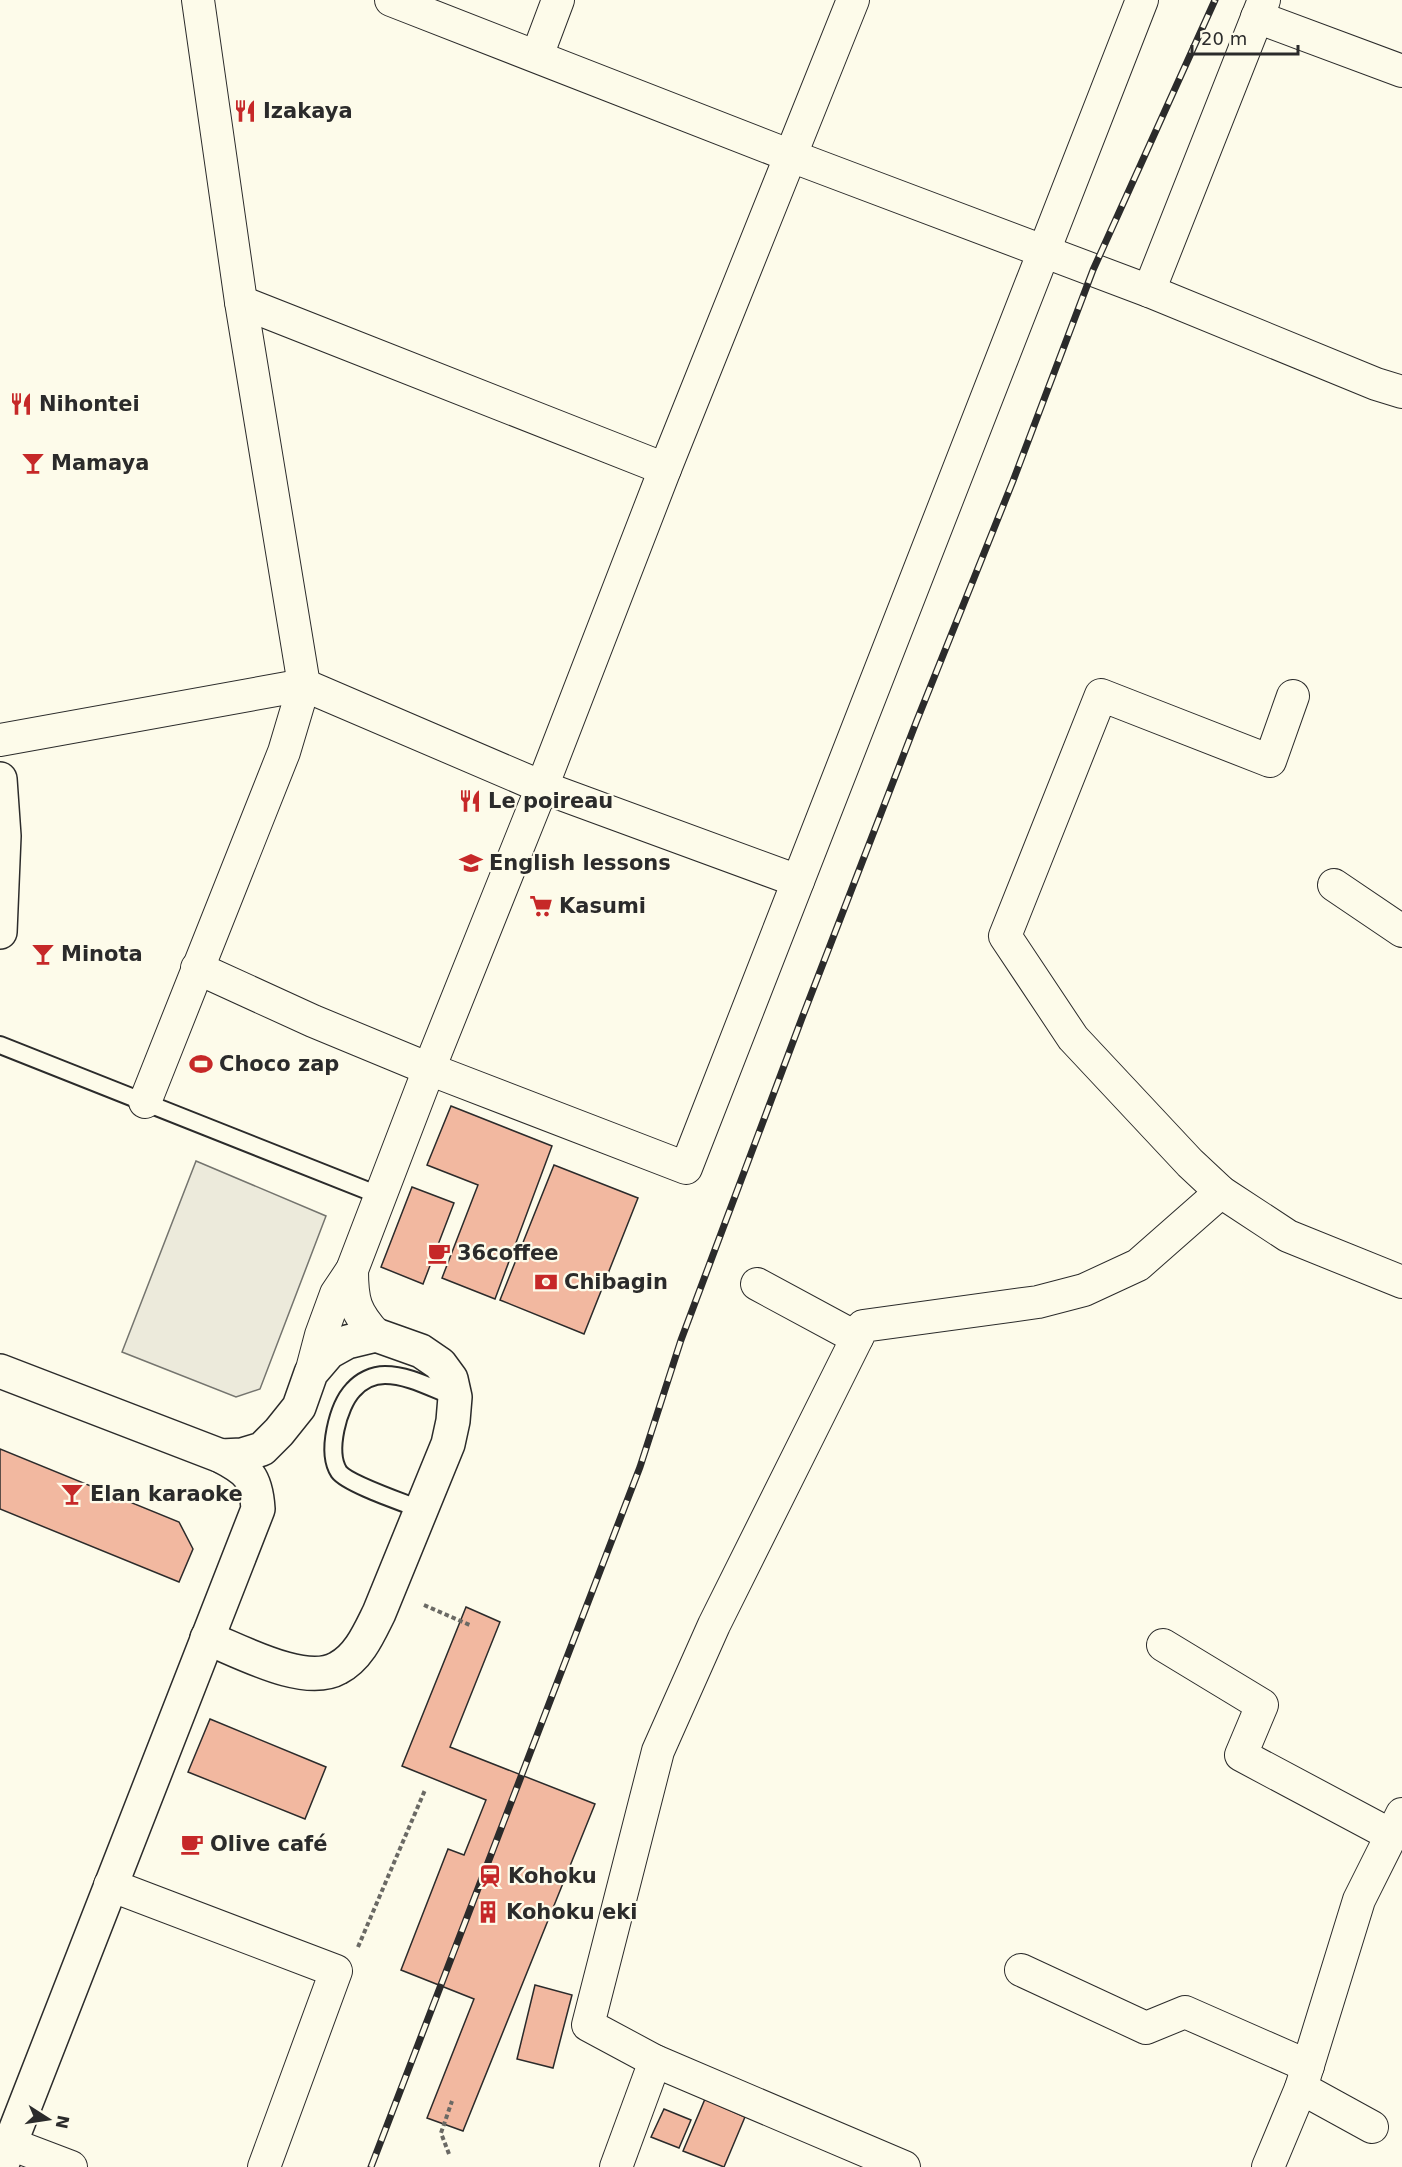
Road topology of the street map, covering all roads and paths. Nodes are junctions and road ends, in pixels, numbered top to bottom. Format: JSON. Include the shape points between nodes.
{"nodes":[{"id":1,"x":198,"y":0,"type":"edge"},
{"id":2,"x":391,"y":0,"type":"edge"},
{"id":3,"x":558,"y":0,"type":"edge"},
{"id":4,"x":853,"y":0,"type":"edge"},
{"id":5,"x":1142,"y":0,"type":"edge"},
{"id":6,"x":1260,"y":8,"type":"edge"},
{"id":7,"x":537,"y":56,"type":"junction"},
{"id":8,"x":1402,"y":71,"type":"edge"},
{"id":9,"x":791,"y":156,"type":"junction"},
{"id":10,"x":1043,"y":251,"type":"junction"},
{"id":11,"x":1149,"y":291,"type":"junction"},
{"id":12,"x":241,"y":302,"type":"junction"},
{"id":13,"x":1402,"y":392,"type":"edge"},
{"id":14,"x":664,"y":469,"type":"junction"},
{"id":15,"x":304,"y":685,"type":"junction"},
{"id":16,"x":1293,"y":696,"type":"dead end"},
{"id":17,"x":0,"y":740,"type":"edge"},
{"id":18,"x":0,"y":779,"type":"edge"},
{"id":19,"x":542,"y":786,"type":"junction"},
{"id":20,"x":798,"y":881,"type":"junction"},
{"id":21,"x":1334,"y":885,"type":"dead end"},
{"id":22,"x":0,"y":932,"type":"edge"},
{"id":23,"x":1402,"y":932,"type":"edge"},
{"id":24,"x":197,"y":968,"type":"junction"},
{"id":25,"x":0,"y":1045,"type":"edge"},
{"id":26,"x":429,"y":1069,"type":"junction"},
{"id":27,"x":145,"y":1102,"type":"junction"},
{"id":28,"x":1221,"y":1192,"type":"junction"},
{"id":29,"x":381,"y":1196,"type":"junction"},
{"id":30,"x":352,"y":1270,"type":"junction"},
{"id":31,"x":1402,"y":1282,"type":"edge"},
{"id":32,"x":757,"y":1284,"type":"dead end"},
{"id":33,"x":376,"y":1335,"type":"junction"},
{"id":34,"x":857,"y":1338,"type":"junction"},
{"id":35,"x":0,"y":1371,"type":"edge"},
{"id":36,"x":311,"y":1373,"type":"junction"},
{"id":37,"x":454,"y":1397,"type":"junction"},
{"id":38,"x":221,"y":1456,"type":"junction"},
{"id":39,"x":422,"y":1510,"type":"junction"},
{"id":40,"x":424,"y":1605,"type":"dead end"},
{"id":41,"x":472,"y":1626,"type":"dead end"},
{"id":42,"x":207,"y":1638,"type":"junction"},
{"id":43,"x":1163,"y":1645,"type":"dead end"},
{"id":44,"x":425,"y":1790,"type":"dead end"},
{"id":45,"x":1397,"y":1825,"type":"edge"},
{"id":46,"x":110,"y":1885,"type":"junction"},
{"id":47,"x":1021,"y":1970,"type":"dead end"},
{"id":48,"x":336,"y":1971,"type":"junction"},
{"id":49,"x":655,"y":2061,"type":"junction"},
{"id":50,"x":1304,"y":2077,"type":"junction"},
{"id":51,"x":452,"y":2101,"type":"dead end"},
{"id":52,"x":1372,"y":2127,"type":"dead end"},
{"id":53,"x":3,"y":2150,"type":"edge"},
{"id":54,"x":449,"y":2154,"type":"dead end"},
{"id":55,"x":71,"y":2167,"type":"edge"},
{"id":56,"x":264,"y":2167,"type":"edge"},
{"id":57,"x":616,"y":2167,"type":"edge"},
{"id":58,"x":904,"y":2167,"type":"edge"},
{"id":59,"x":1268,"y":2167,"type":"edge"}],
"edges":[{"from":1,"to":12,"type":"street"},
{"from":2,"to":7,"type":"street"},
{"from":3,"to":7,"type":"street"},
{"from":4,"to":9,"type":"street"},
{"from":5,"to":10,"type":"street"},
{"from":6,"to":8,"type":"street"},
{"from":6,"to":11,"type":"street"},
{"from":7,"to":9,"type":"street"},
{"from":9,"to":10,"type":"street"},
{"from":9,"to":14,"type":"street"},
{"from":10,"to":11,"type":"street"},
{"from":10,"to":20,"type":"street"},
{"from":11,"to":13,"type":"street"},
{"from":12,"to":14,"type":"street"},
{"from":12,"to":15,"type":"street"},
{"from":14,"to":19,"type":"street"},
{"from":15,"to":17,"type":"street"},
{"from":15,"to":19,"type":"street"},
{"from":15,"to":24,"type":"street","via":[[284,752]]},
{"from":16,"to":28,"type":"street","via":[[1270,761],[1101,695],[1005,936],[1073,1038]]},
{"from":18,"to":22,"type":"street","via":[[4,836]]},
{"from":19,"to":20,"type":"street"},
{"from":19,"to":26,"type":"street"},
{"from":20,"to":26,"type":"street","via":[[686,1168]]},
{"from":21,"to":23,"type":"street"},
{"from":24,"to":26,"type":"street"},
{"from":24,"to":27,"type":"street"},
{"from":25,"to":27,"type":"lane"},
{"from":26,"to":29,"type":"street"},
{"from":27,"to":29,"type":"lane"},
{"from":28,"to":31,"type":"street","via":[[1288,1236]]},
{"from":28,"to":34,"type":"street","via":[[1138,1265],[1084,1290],[1038,1302],[863,1326]]},
{"from":29,"to":30,"type":"street"},
{"from":30,"to":33,"type":"street","via":[[352,1294],[359,1313]]},
{"from":30,"to":36,"type":"street","via":[[336,1294]]},
{"from":32,"to":34,"type":"street"},
{"from":33,"to":36,"type":"street","via":[[346,1342],[329,1353]]},
{"from":33,"to":37,"type":"street","via":[[421,1351],[440,1364],[451,1379]]},
{"from":34,"to":49,"type":"street","via":[[714,1625],[658,1751],[588,2025]]},
{"from":35,"to":38,"type":"street"},
{"from":36,"to":38,"type":"street","via":[[299,1407],[262,1449]]},
{"from":37,"to":39,"type":"street","via":[[448,1444]]},
{"from":37,"to":39,"type":"lane","via":[[404,1377],[384,1375],[368,1378],[352,1390],[340,1414],[334,1436],[339,1472]]},
{"from":38,"to":42,"type":"street","via":[[250,1475],[257,1491],[258,1509]]},
{"from":39,"to":42,"type":"street","via":[[366,1639],[339,1668],[318,1675],[291,1671]]},
{"from":40,"to":41,"type":"path"},
{"from":42,"to":46,"type":"street"},
{"from":43,"to":45,"type":"street","via":[[1262,1705],[1241,1755]]},
{"from":44,"to":48,"type":"path","via":[[354,1958]]},
{"from":45,"to":50,"type":"street","via":[[1359,1900]]},
{"from":46,"to":48,"type":"street"},
{"from":46,"to":53,"type":"street"},
{"from":47,"to":50,"type":"street","via":[[1146,2028],[1185,2012]]},
{"from":48,"to":56,"type":"street"},
{"from":49,"to":57,"type":"street"},
{"from":49,"to":58,"type":"street"},
{"from":50,"to":52,"type":"street"},
{"from":50,"to":59,"type":"street"},
{"from":51,"to":54,"type":"path","via":[[441,2133]]},
{"from":53,"to":55,"type":"street"}]}
